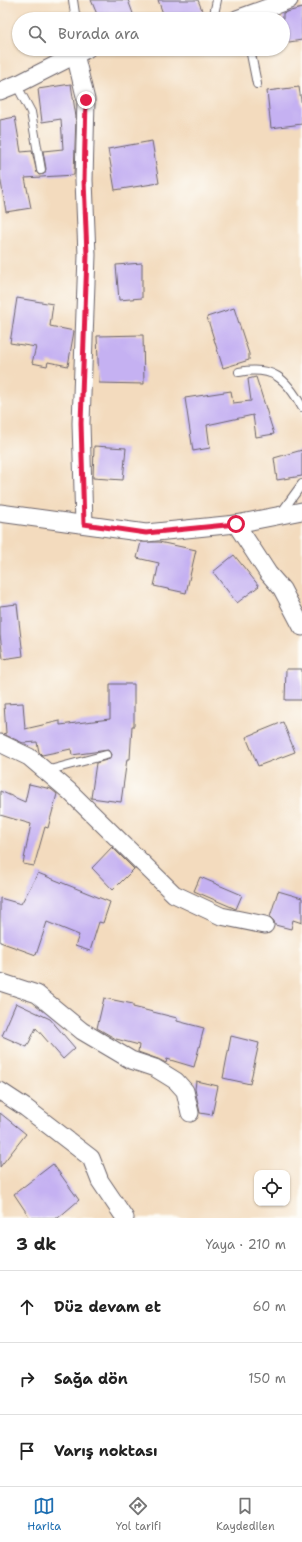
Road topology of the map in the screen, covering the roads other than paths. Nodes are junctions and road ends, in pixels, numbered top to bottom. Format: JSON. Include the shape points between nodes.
{"nodes":[{"id":1,"x":73,"y":0,"type":"edge"},
{"id":2,"x":217,"y":0,"type":"edge"},
{"id":3,"x":289,"y":0,"type":"edge"},
{"id":4,"x":75,"y":12,"type":"edge"},
{"id":5,"x":214,"y":12,"type":"edge"},
{"id":6,"x":256,"y":12,"type":"edge"},
{"id":7,"x":73,"y":56,"type":"edge"},
{"id":8,"x":81,"y":56,"type":"edge"},
{"id":9,"x":251,"y":56,"type":"edge"},
{"id":10,"x":16,"y":84,"type":"junction"},
{"id":11,"x":257,"y":84,"type":"dead end"},
{"id":12,"x":0,"y":91,"type":"edge"},
{"id":13,"x":41,"y":170,"type":"dead end"},
{"id":14,"x":239,"y":372,"type":"dead end"},
{"id":15,"x":302,"y":407,"type":"edge"},
{"id":16,"x":302,"y":484,"type":"edge"},
{"id":17,"x":302,"y":511,"type":"edge"},
{"id":18,"x":0,"y":513,"type":"edge"},
{"id":19,"x":279,"y":516,"type":"junction"},
{"id":20,"x":84,"y":524,"type":"junction"},
{"id":21,"x":236,"y":524,"type":"junction"},
{"id":22,"x":302,"y":627,"type":"edge"},
{"id":23,"x":0,"y":743,"type":"edge"},
{"id":24,"x":106,"y":755,"type":"dead end"},
{"id":25,"x":45,"y":771,"type":"junction"},
{"id":26,"x":265,"y":925,"type":"dead end"},
{"id":27,"x":0,"y":982,"type":"edge"},
{"id":28,"x":0,"y":1090,"type":"edge"},
{"id":29,"x":190,"y":1113,"type":"dead end"},
{"id":30,"x":125,"y":1218,"type":"edge"}],
"edges":[{"from":1,"to":4,"type":"lane"},
{"from":2,"to":5,"type":"lane"},
{"from":3,"to":6,"type":"street"},
{"from":7,"to":10,"type":"street"},
{"from":8,"to":20,"type":"street","via":[[86,100],[84,180],[87,255],[81,423]]},
{"from":9,"to":11,"type":"lane"},
{"from":10,"to":12,"type":"street"},
{"from":10,"to":13,"type":"lane","via":[[31,112]]},
{"from":14,"to":15,"type":"lane","via":[[253,370],[276,375],[292,388]]},
{"from":16,"to":19,"type":"lane"},
{"from":17,"to":19,"type":"street"},
{"from":18,"to":20,"type":"street"},
{"from":19,"to":21,"type":"street"},
{"from":20,"to":21,"type":"street","via":[[146,533]]},
{"from":21,"to":22,"type":"street","via":[[268,573],[282,589]]},
{"from":23,"to":25,"type":"street","via":[[29,757]]},
{"from":24,"to":25,"type":"lane"},
{"from":25,"to":26,"type":"street","via":[[69,791],[174,894],[221,916]]},
{"from":27,"to":29,"type":"street","via":[[37,994],[82,1031],[132,1060],[155,1068],[172,1079],[185,1091]]},
{"from":28,"to":30,"type":"street","via":[[91,1158],[100,1181]]}]}
